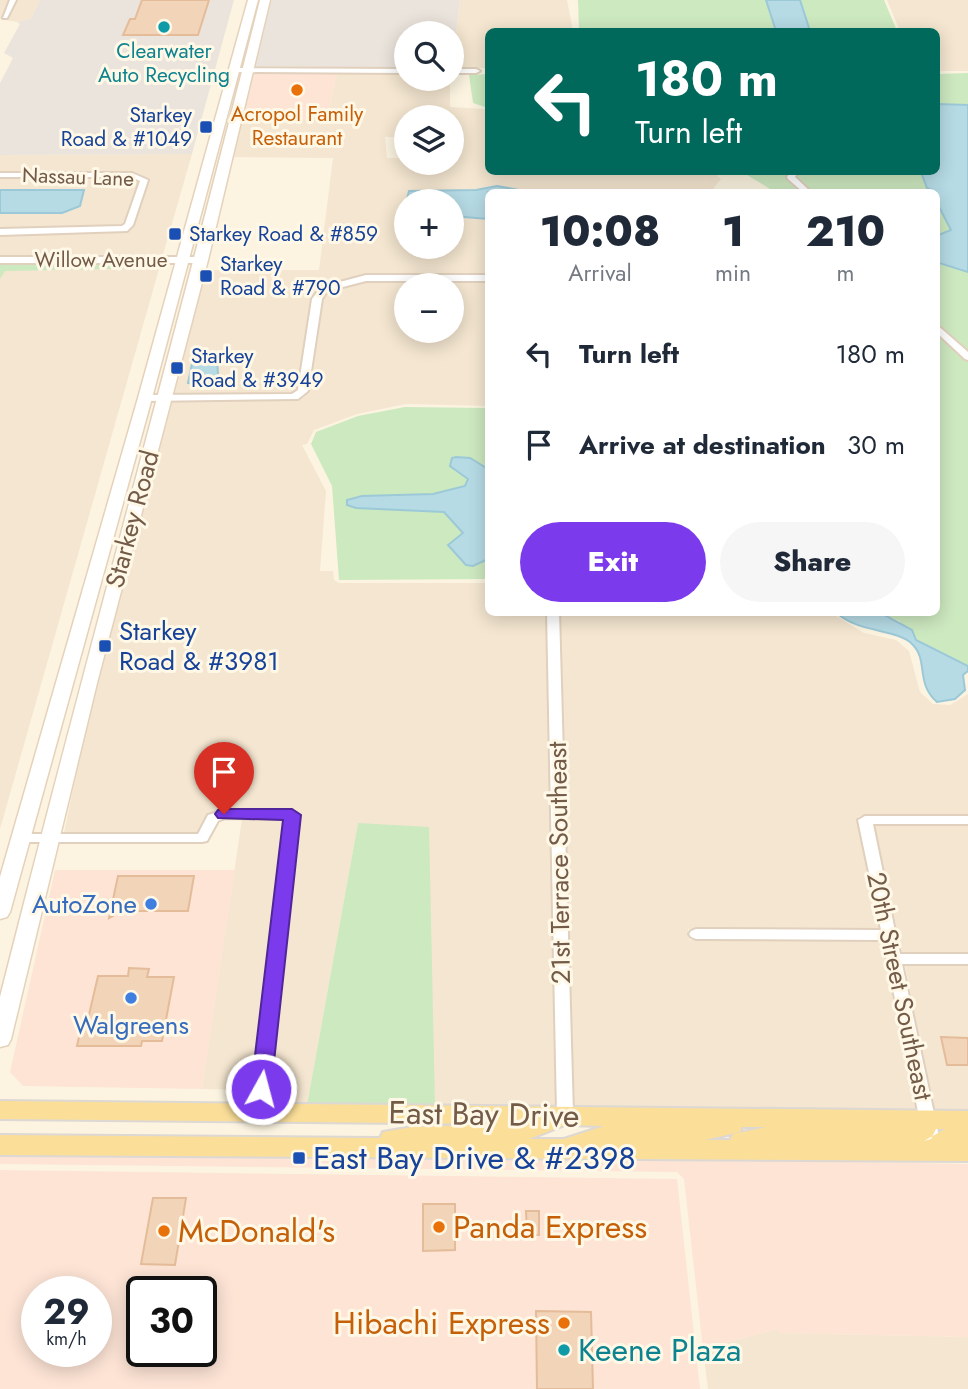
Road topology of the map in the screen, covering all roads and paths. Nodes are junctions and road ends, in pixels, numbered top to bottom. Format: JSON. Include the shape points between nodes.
{"nodes":[{"id":1,"x":13,"y":0,"type":"edge"},
{"id":2,"x":253,"y":0,"type":"edge"},
{"id":3,"x":265,"y":0,"type":"edge"},
{"id":4,"x":5,"y":17,"type":"dead end"},
{"id":5,"x":234,"y":70,"type":"junction"},
{"id":6,"x":248,"y":70,"type":"junction"},
{"id":7,"x":394,"y":71,"type":"edge"},
{"id":8,"x":464,"y":71,"type":"edge"},
{"id":9,"x":477,"y":71,"type":"dead end"},
{"id":10,"x":0,"y":175,"type":"edge"},
{"id":11,"x":792,"y":175,"type":"edge"},
{"id":12,"x":804,"y":189,"type":"edge"},
{"id":13,"x":124,"y":229,"type":"joint"},
{"id":14,"x":0,"y":232,"type":"edge"},
{"id":15,"x":0,"y":260,"type":"edge"},
{"id":16,"x":183,"y":260,"type":"junction"},
{"id":17,"x":202,"y":260,"type":"junction"},
{"id":18,"x":485,"y":278,"type":"edge"},
{"id":19,"x":940,"y":331,"type":"edge"},
{"id":20,"x":968,"y":357,"type":"edge"},
{"id":21,"x":155,"y":398,"type":"junction"},
{"id":22,"x":552,"y":616,"type":"edge"},
{"id":23,"x":968,"y":820,"type":"edge"},
{"id":24,"x":21,"y":838,"type":"junction"},
{"id":25,"x":51,"y":838,"type":"junction"},
{"id":26,"x":0,"y":912,"type":"edge"},
{"id":27,"x":696,"y":934,"type":"dead end"},
{"id":28,"x":891,"y":935,"type":"junction"},
{"id":29,"x":896,"y":959,"type":"junction"},
{"id":30,"x":968,"y":959,"type":"edge"},
{"id":31,"x":0,"y":1039,"type":"edge"},
{"id":32,"x":0,"y":1110,"type":"edge"},
{"id":33,"x":258,"y":1112,"type":"junction"},
{"id":34,"x":565,"y":1114,"type":"junction"},
{"id":35,"x":762,"y":1118,"type":"junction"},
{"id":36,"x":928,"y":1120,"type":"junction"},
{"id":37,"x":968,"y":1120,"type":"edge"},
{"id":38,"x":968,"y":1133,"type":"edge"},
{"id":39,"x":0,"y":1145,"type":"edge"},
{"id":40,"x":350,"y":1148,"type":"junction"},
{"id":41,"x":563,"y":1149,"type":"junction"},
{"id":42,"x":727,"y":1150,"type":"junction"},
{"id":43,"x":934,"y":1151,"type":"junction"},
{"id":44,"x":968,"y":1151,"type":"edge"}],
"edges":[{"from":1,"to":4,"type":"street"},
{"from":2,"to":5,"type":"main road","name":"Starkey Road"},
{"from":3,"to":6,"type":"main road","name":"Starkey Road"},
{"from":5,"to":6,"type":"street"},
{"from":5,"to":16,"type":"main road","name":"Starkey Road"},
{"from":6,"to":7,"type":"street"},
{"from":6,"to":17,"type":"main road","name":"Starkey Road"},
{"from":8,"to":9,"type":"street"},
{"from":10,"to":13,"type":"street","name":"Nassau Lane","via":[[141,176],[144,180]]},
{"from":11,"to":12,"type":"street"},
{"from":13,"to":14,"type":"street"},
{"from":15,"to":16,"type":"street","name":"Willow Avenue"},
{"from":16,"to":17,"type":"street","name":"Willow Avenue"},
{"from":16,"to":21,"type":"main road","name":"Starkey Road"},
{"from":17,"to":21,"type":"main road","name":"Starkey Road"},
{"from":18,"to":21,"type":"street","via":[[392,277],[342,282],[324,289],[317,299],[303,391],[294,397]]},
{"from":19,"to":20,"type":"street"},
{"from":21,"to":24,"type":"main road","name":"Starkey Road"},
{"from":21,"to":25,"type":"main road","name":"Starkey Road"},
{"from":22,"to":34,"type":"street","name":"21st Terrace Southeast"},
{"from":23,"to":28,"type":"street","name":"20th Street Southeast","via":[[866,820]]},
{"from":24,"to":25,"type":"street"},
{"from":24,"to":26,"type":"main road","name":"Starkey Road"},
{"from":25,"to":31,"type":"main road","name":"Starkey Road"},
{"from":25,"to":33,"type":"street","via":[[202,838],[213,818],[224,814],[292,815]]},
{"from":27,"to":28,"type":"street"},
{"from":28,"to":29,"type":"street","name":"20th Street Southeast"},
{"from":29,"to":30,"type":"street"},
{"from":29,"to":36,"type":"street","name":"20th Street Southeast"},
{"from":32,"to":33,"type":"main road","name":"East Bay Drive"},
{"from":33,"to":34,"type":"main road","name":"East Bay Drive"},
{"from":34,"to":35,"type":"main road","name":"East Bay Drive"},
{"from":34,"to":40,"type":"main road","via":[[545,1126],[520,1132],[418,1134]]},
{"from":35,"to":36,"type":"main road","name":"East Bay Drive"},
{"from":35,"to":41,"type":"main road","via":[[697,1132],[607,1134]]},
{"from":36,"to":37,"type":"main road","name":"East Bay Drive"},
{"from":36,"to":42,"type":"main road","via":[[915,1136],[770,1136]]},
{"from":36,"to":43,"type":"street","name":"20th Street Southeast"},
{"from":38,"to":43,"type":"main road","via":[[950,1137]]},
{"from":39,"to":40,"type":"main road","name":"East Bay Drive"},
{"from":40,"to":41,"type":"main road","name":"East Bay Drive"},
{"from":41,"to":42,"type":"main road","name":"East Bay Drive"},
{"from":42,"to":43,"type":"main road","name":"East Bay Drive"},
{"from":43,"to":44,"type":"main road","name":"East Bay Drive"}]}
